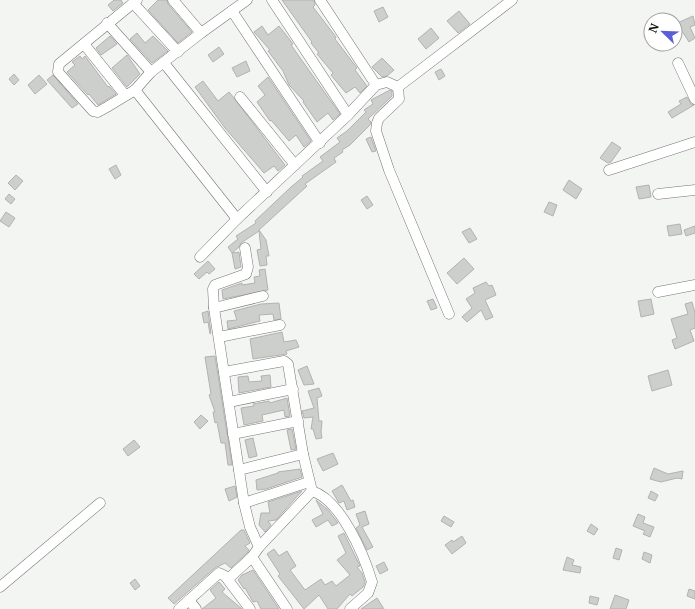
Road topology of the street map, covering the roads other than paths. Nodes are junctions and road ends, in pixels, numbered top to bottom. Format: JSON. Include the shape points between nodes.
{"nodes":[{"id":1,"x":173,"y":0,"type":"edge"},
{"id":2,"x":246,"y":0,"type":"edge"},
{"id":3,"x":272,"y":0,"type":"edge"},
{"id":4,"x":320,"y":0,"type":"edge"},
{"id":5,"x":512,"y":0,"type":"edge"},
{"id":6,"x":135,"y":2,"type":"edge"},
{"id":7,"x":232,"y":11,"type":"junction"},
{"id":8,"x":107,"y":23,"type":"junction"},
{"id":9,"x":201,"y":33,"type":"junction"},
{"id":10,"x":84,"y":44,"type":"junction"},
{"id":11,"x":178,"y":52,"type":"junction"},
{"id":12,"x":164,"y":63,"type":"junction"},
{"id":13,"x":678,"y":64,"type":"dead end"},
{"id":14,"x":152,"y":72,"type":"junction"},
{"id":15,"x":376,"y":85,"type":"junction"},
{"id":16,"x":398,"y":87,"type":"junction"},
{"id":17,"x":135,"y":90,"type":"junction"},
{"id":18,"x":125,"y":95,"type":"junction"},
{"id":19,"x":240,"y":97,"type":"dead end"},
{"id":20,"x":695,"y":99,"type":"edge"},
{"id":21,"x":348,"y":115,"type":"junction"},
{"id":22,"x":320,"y":142,"type":"junction"},
{"id":23,"x":695,"y":142,"type":"edge"},
{"id":24,"x":295,"y":164,"type":"junction"},
{"id":25,"x":609,"y":170,"type":"dead end"},
{"id":26,"x":695,"y":190,"type":"edge"},
{"id":27,"x":267,"y":192,"type":"junction"},
{"id":28,"x":658,"y":194,"type":"dead end"},
{"id":29,"x":237,"y":219,"type":"junction"},
{"id":30,"x":245,"y":248,"type":"dead end"},
{"id":31,"x":200,"y":257,"type":"dead end"},
{"id":32,"x":695,"y":285,"type":"edge"},
{"id":33,"x":658,"y":292,"type":"dead end"},
{"id":34,"x":263,"y":296,"type":"dead end"},
{"id":35,"x":214,"y":308,"type":"junction"},
{"id":36,"x":449,"y":314,"type":"dead end"},
{"id":37,"x":280,"y":325,"type":"dead end"},
{"id":38,"x":219,"y":337,"type":"junction"},
{"id":39,"x":224,"y":372,"type":"junction"},
{"id":40,"x":293,"y":389,"type":"junction"},
{"id":41,"x":229,"y":402,"type":"junction"},
{"id":42,"x":298,"y":421,"type":"junction"},
{"id":43,"x":233,"y":434,"type":"junction"},
{"id":44,"x":303,"y":454,"type":"junction"},
{"id":45,"x":239,"y":470,"type":"junction"},
{"id":46,"x":311,"y":487,"type":"junction"},
{"id":47,"x":100,"y":503,"type":"dead end"},
{"id":48,"x":244,"y":503,"type":"junction"},
{"id":49,"x":260,"y":547,"type":"junction"},
{"id":50,"x":252,"y":557,"type":"junction"},
{"id":51,"x":228,"y":579,"type":"junction"},
{"id":52,"x":0,"y":587,"type":"edge"},
{"id":53,"x":188,"y":600,"type":"junction"},
{"id":54,"x":178,"y":609,"type":"edge"},
{"id":55,"x":196,"y":609,"type":"edge"},
{"id":56,"x":250,"y":609,"type":"edge"},
{"id":57,"x":287,"y":609,"type":"edge"},
{"id":58,"x":350,"y":609,"type":"edge"}],
"edges":[{"from":1,"to":9,"type":"street"},
{"from":2,"to":7,"type":"street"},
{"from":3,"to":21,"type":"street"},
{"from":4,"to":15,"type":"street"},
{"from":5,"to":16,"type":"street"},
{"from":6,"to":8,"type":"street"},
{"from":6,"to":11,"type":"street"},
{"from":7,"to":9,"type":"street"},
{"from":7,"to":22,"type":"street"},
{"from":8,"to":10,"type":"street"},
{"from":8,"to":14,"type":"street"},
{"from":9,"to":11,"type":"street"},
{"from":10,"to":18,"type":"street"},
{"from":10,"to":18,"type":"street","via":[[62,61],[58,72],[93,111],[98,112],[107,108]]},
{"from":11,"to":12,"type":"street"},
{"from":12,"to":14,"type":"street"},
{"from":12,"to":27,"type":"street"},
{"from":13,"to":20,"type":"street"},
{"from":14,"to":17,"type":"street"},
{"from":15,"to":16,"type":"street","via":[[387,82]]},
{"from":15,"to":21,"type":"street"},
{"from":16,"to":36,"type":"street","via":[[399,99],[379,118],[376,131],[389,170]]},
{"from":17,"to":18,"type":"street"},
{"from":17,"to":29,"type":"street"},
{"from":19,"to":24,"type":"street"},
{"from":21,"to":22,"type":"street"},
{"from":22,"to":24,"type":"street"},
{"from":23,"to":25,"type":"street"},
{"from":24,"to":27,"type":"street"},
{"from":26,"to":28,"type":"street"},
{"from":27,"to":29,"type":"street"},
{"from":29,"to":31,"type":"street"},
{"from":30,"to":35,"type":"street","via":[[248,267],[246,274],[215,285]]},
{"from":32,"to":33,"type":"street"},
{"from":34,"to":35,"type":"street"},
{"from":35,"to":38,"type":"street"},
{"from":37,"to":38,"type":"street"},
{"from":38,"to":39,"type":"street"},
{"from":39,"to":40,"type":"street","via":[[284,361],[288,364]]},
{"from":39,"to":41,"type":"street"},
{"from":40,"to":41,"type":"street"},
{"from":40,"to":42,"type":"street"},
{"from":41,"to":43,"type":"street"},
{"from":42,"to":43,"type":"street"},
{"from":42,"to":44,"type":"street"},
{"from":43,"to":45,"type":"street"},
{"from":44,"to":45,"type":"street"},
{"from":44,"to":46,"type":"street"},
{"from":45,"to":48,"type":"street"},
{"from":46,"to":48,"type":"street"},
{"from":46,"to":49,"type":"street"},
{"from":46,"to":58,"type":"street","via":[[344,521],[370,575],[372,582],[368,592]]},
{"from":47,"to":52,"type":"street"},
{"from":48,"to":49,"type":"street","via":[[250,527]]},
{"from":49,"to":50,"type":"street"},
{"from":50,"to":51,"type":"street"},
{"from":50,"to":57,"type":"street"},
{"from":51,"to":53,"type":"street","via":[[221,573],[216,574]]},
{"from":51,"to":56,"type":"street"},
{"from":53,"to":54,"type":"street"},
{"from":53,"to":55,"type":"street"}]}
